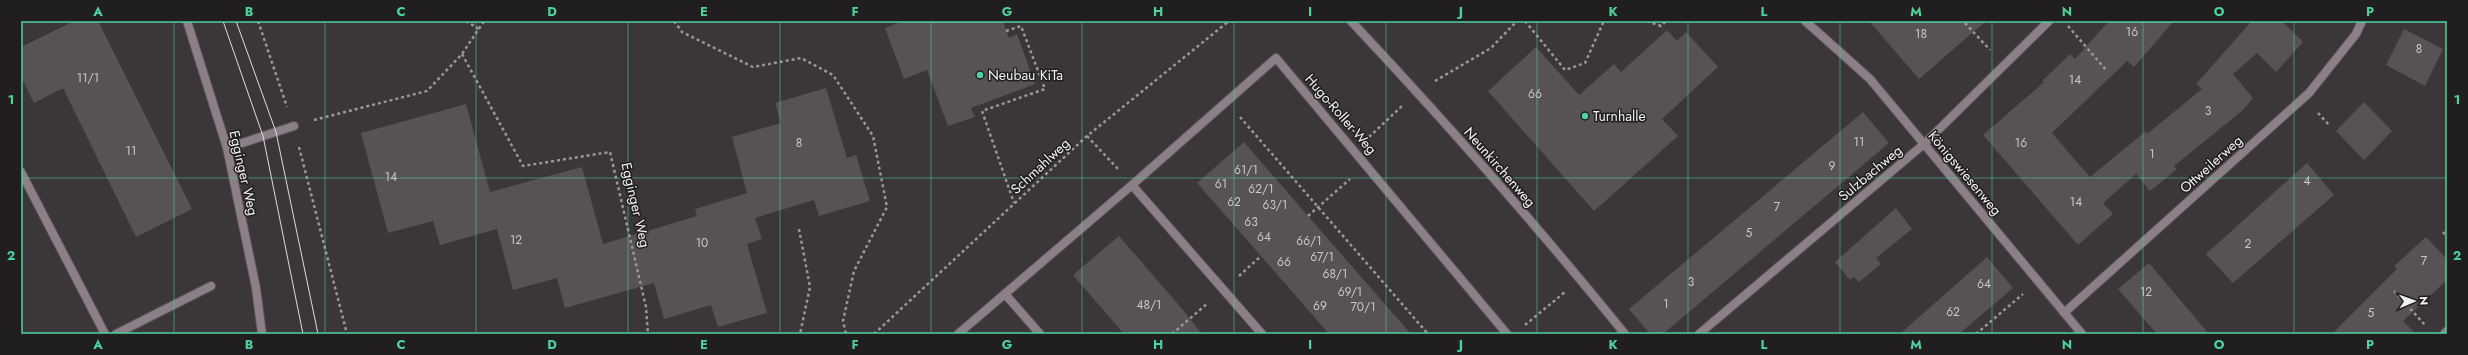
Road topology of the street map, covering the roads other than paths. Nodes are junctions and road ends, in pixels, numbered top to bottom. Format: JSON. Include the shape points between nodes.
{"nodes":[{"id":1,"x":187,"y":21,"type":"edge"},
{"id":2,"x":1351,"y":21,"type":"edge"},
{"id":3,"x":1805,"y":21,"type":"edge"},
{"id":4,"x":2049,"y":21,"type":"edge"},
{"id":5,"x":2362,"y":21,"type":"edge"},
{"id":6,"x":294,"y":126,"type":"road end"},
{"id":7,"x":1924,"y":144,"type":"junction"},
{"id":8,"x":227,"y":148,"type":"junction"},
{"id":9,"x":21,"y":172,"type":"edge"},
{"id":10,"x":1132,"y":185,"type":"junction"},
{"id":11,"x":211,"y":286,"type":"dead end"},
{"id":12,"x":1005,"y":294,"type":"junction"},
{"id":13,"x":2064,"y":314,"type":"junction"},
{"id":14,"x":2447,"y":331,"type":"edge"},
{"id":15,"x":106,"y":334,"type":"edge"},
{"id":16,"x":116,"y":334,"type":"edge"},
{"id":17,"x":262,"y":334,"type":"edge"},
{"id":18,"x":958,"y":334,"type":"edge"},
{"id":19,"x":1040,"y":334,"type":"edge"},
{"id":20,"x":1262,"y":334,"type":"edge"},
{"id":21,"x":1507,"y":334,"type":"edge"},
{"id":22,"x":1625,"y":334,"type":"edge"},
{"id":23,"x":1699,"y":334,"type":"edge"},
{"id":24,"x":2082,"y":334,"type":"edge"},
{"id":25,"x":2444,"y":334,"type":"edge"}],
"edges":[{"from":1,"to":8,"type":"street","name":"Egginger Weg"},
{"from":2,"to":22,"type":"street","name":"Neunkirchenweg","via":[[1418,92]]},
{"from":3,"to":7,"type":"street","name":"Königswiesenweg","via":[[1870,79]]},
{"from":4,"to":7,"type":"street","name":"Sulzbachweg"},
{"from":5,"to":13,"type":"street","name":"Ottweilerweg","via":[[2356,34],[2309,93]]},
{"from":6,"to":8,"type":"street"},
{"from":7,"to":13,"type":"street","name":"Königswiesenweg"},
{"from":7,"to":23,"type":"street","name":"Sulzbachweg"},
{"from":8,"to":17,"type":"street","name":"Egginger Weg","via":[[256,288]]},
{"from":9,"to":15,"type":"street"},
{"from":10,"to":12,"type":"street","name":"Hugo-Roller-Weg"},
{"from":10,"to":20,"type":"street"},
{"from":10,"to":21,"type":"street","name":"Hugo-Roller-Weg","via":[[1276,58]]},
{"from":11,"to":16,"type":"street"},
{"from":12,"to":18,"type":"street","name":"Hugo-Roller-Weg"},
{"from":12,"to":19,"type":"street"},
{"from":13,"to":24,"type":"street","name":"Königswiesenweg"},
{"from":14,"to":25,"type":"street"}]}
